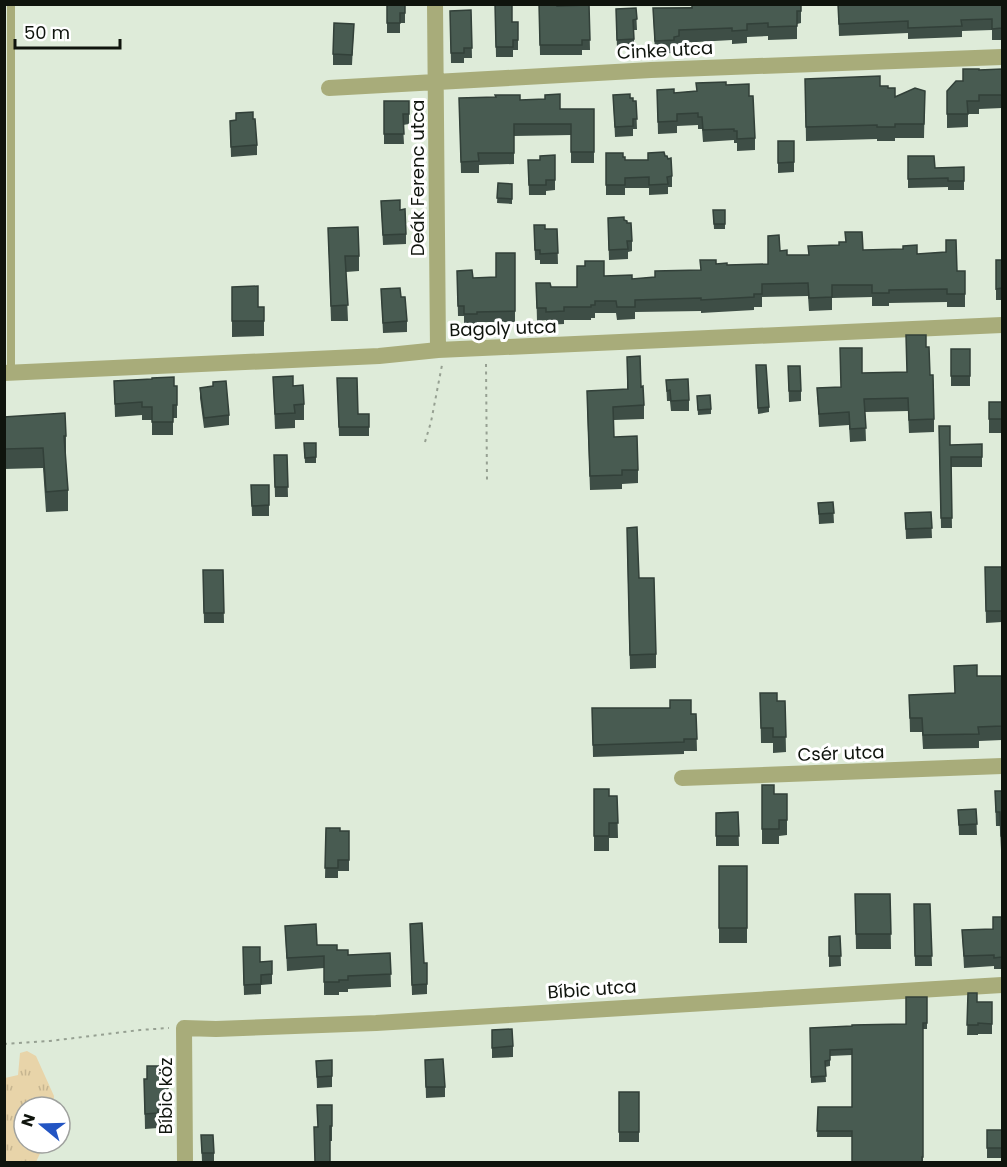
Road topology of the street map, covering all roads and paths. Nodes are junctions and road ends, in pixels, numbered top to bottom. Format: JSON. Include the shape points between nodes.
{"nodes":[{"id":1,"x":11,"y":4,"type":"edge"},
{"id":2,"x":435,"y":4,"type":"edge"},
{"id":3,"x":1002,"y":57,"type":"edge"},
{"id":4,"x":436,"y":82,"type":"junction"},
{"id":5,"x":329,"y":88,"type":"dead end"},
{"id":6,"x":1002,"y":325,"type":"edge"},
{"id":7,"x":487,"y":349,"type":"junction"},
{"id":8,"x":441,"y":350,"type":"junction"},
{"id":9,"x":8,"y":373,"type":"edge"},
{"id":10,"x":425,"y":442,"type":"dead end"},
{"id":11,"x":487,"y":482,"type":"dead end"},
{"id":12,"x":1002,"y":766,"type":"edge"},
{"id":13,"x":682,"y":778,"type":"dead end"},
{"id":14,"x":1002,"y":985,"type":"edge"},
{"id":15,"x":184,"y":1028,"type":"junction"},
{"id":16,"x":4,"y":1044,"type":"edge"},
{"id":17,"x":185,"y":1162,"type":"edge"}],
"edges":[{"from":1,"to":9,"type":"lane"},
{"from":2,"to":4,"type":"street","name":"Deák Ferenc utca"},
{"from":3,"to":4,"type":"street","name":"Cinke utca"},
{"from":4,"to":5,"type":"street","name":"Cinke utca"},
{"from":4,"to":8,"type":"street","name":"Deák Ferenc utca"},
{"from":6,"to":7,"type":"street","name":"Bagoly utca"},
{"from":7,"to":8,"type":"street","name":"Bagoly utca"},
{"from":7,"to":11,"type":"path"},
{"from":8,"to":9,"type":"street","name":"Bagoly utca"},
{"from":8,"to":10,"type":"path"},
{"from":12,"to":13,"type":"street","name":"Csér utca"},
{"from":14,"to":15,"type":"street","name":"Bíbic utca","via":[[376,1023]]},
{"from":15,"to":16,"type":"path"},
{"from":15,"to":17,"type":"street","name":"Bíbic köz"}]}
